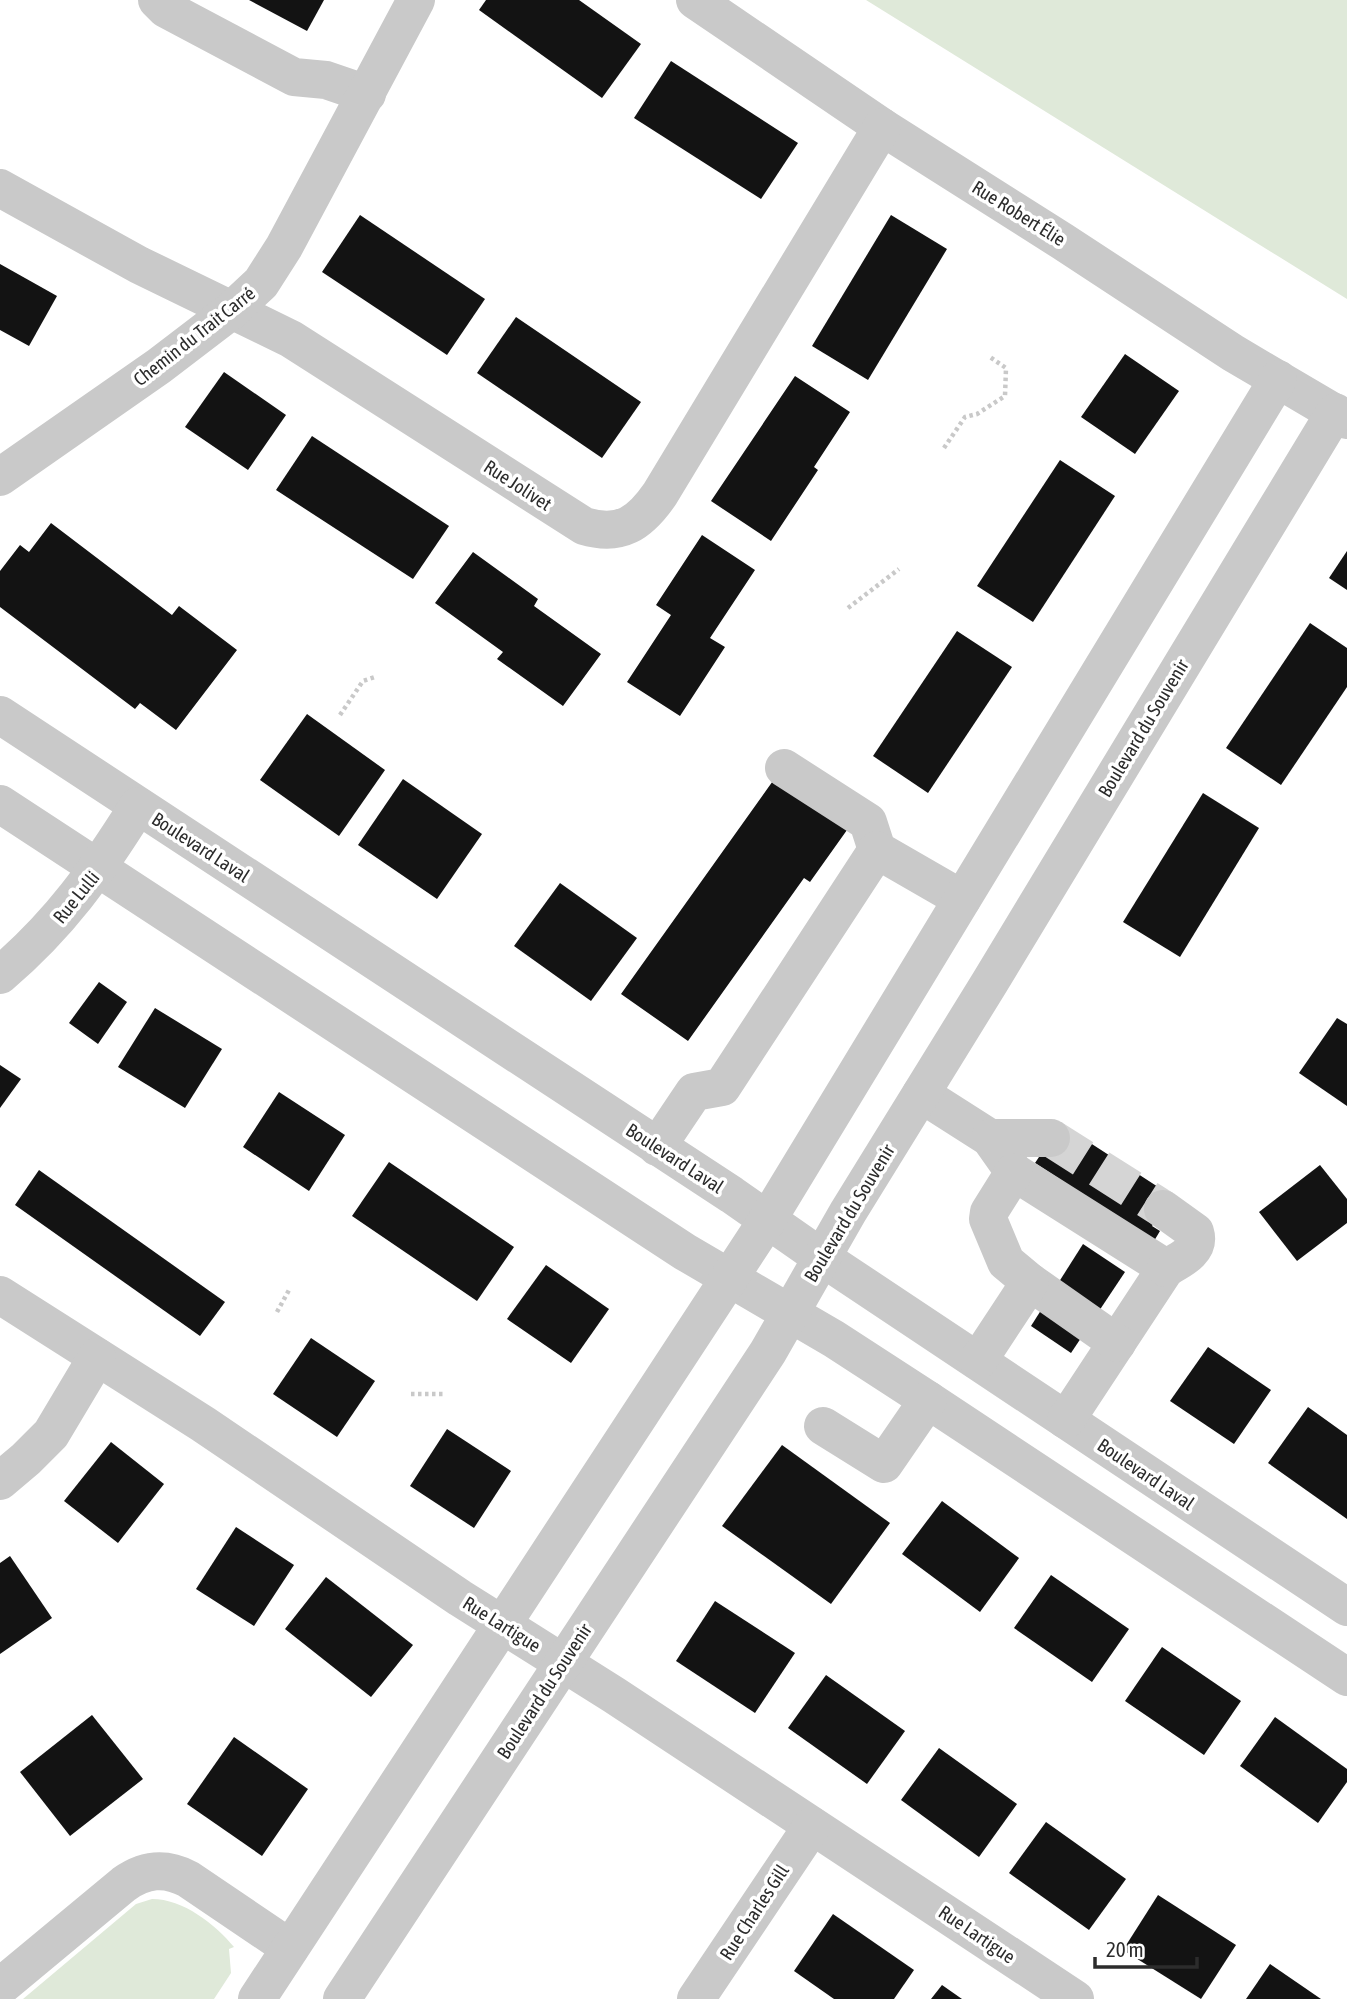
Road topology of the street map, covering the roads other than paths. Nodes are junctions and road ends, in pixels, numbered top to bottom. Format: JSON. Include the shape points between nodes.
{"nodes":[{"id":1,"x":157,"y":0,"type":"edge"},
{"id":2,"x":416,"y":0,"type":"edge"},
{"id":3,"x":695,"y":0,"type":"edge"},
{"id":4,"x":367,"y":94,"type":"junction"},
{"id":5,"x":882,"y":127,"type":"junction"},
{"id":6,"x":0,"y":188,"type":"edge"},
{"id":7,"x":231,"y":311,"type":"junction"},
{"id":8,"x":1278,"y":379,"type":"junction"},
{"id":9,"x":1341,"y":416,"type":"edge"},
{"id":10,"x":0,"y":477,"type":"edge"},
{"id":11,"x":0,"y":715,"type":"edge"},
{"id":12,"x":784,"y":768,"type":"dead end"},
{"id":13,"x":0,"y":804,"type":"edge"},
{"id":14,"x":138,"y":806,"type":"junction"},
{"id":15,"x":877,"y":850,"type":"junction"},
{"id":16,"x":99,"y":869,"type":"junction"},
{"id":17,"x":962,"y":899,"type":"junction"},
{"id":18,"x":0,"y":975,"type":"edge"},
{"id":19,"x":921,"y":1094,"type":"junction"},
{"id":20,"x":990,"y":1138,"type":"junction"},
{"id":21,"x":1051,"y":1138,"type":"tunnel mouth"},
{"id":22,"x":657,"y":1147,"type":"junction"},
{"id":23,"x":1014,"y":1172,"type":"junction"},
{"id":24,"x":1163,"y":1209,"type":"tunnel mouth"},
{"id":25,"x":768,"y":1219,"type":"junction"},
{"id":26,"x":821,"y":1257,"type":"junction"},
{"id":27,"x":1166,"y":1268,"type":"junction"},
{"id":28,"x":730,"y":1278,"type":"junction"},
{"id":29,"x":1030,"y":1282,"type":"junction"},
{"id":30,"x":0,"y":1295,"type":"edge"},
{"id":31,"x":791,"y":1314,"type":"junction"},
{"id":32,"x":1117,"y":1343,"type":"junction"},
{"id":33,"x":97,"y":1357,"type":"junction"},
{"id":34,"x":978,"y":1361,"type":"junction"},
{"id":35,"x":928,"y":1400,"type":"junction"},
{"id":36,"x":1066,"y":1420,"type":"junction"},
{"id":37,"x":823,"y":1426,"type":"dead end"},
{"id":38,"x":0,"y":1481,"type":"edge"},
{"id":39,"x":1347,"y":1607,"type":"edge"},
{"id":40,"x":504,"y":1625,"type":"junction"},
{"id":41,"x":563,"y":1662,"type":"junction"},
{"id":42,"x":1347,"y":1677,"type":"edge"},
{"id":43,"x":812,"y":1826,"type":"junction"},
{"id":44,"x":290,"y":1948,"type":"junction"},
{"id":45,"x":0,"y":1987,"type":"edge"},
{"id":46,"x":257,"y":1999,"type":"edge"},
{"id":47,"x":342,"y":1999,"type":"edge"},
{"id":48,"x":696,"y":1999,"type":"edge"},
{"id":49,"x":1075,"y":1999,"type":"edge"}],
"edges":[{"from":1,"to":4,"type":"street","via":[[166,9],[294,76],[326,80]]},
{"from":2,"to":4,"type":"street","name":"Chemin du Trait Carré"},
{"from":3,"to":5,"type":"street","name":"Rue Robert Élie"},
{"from":4,"to":7,"type":"street","name":"Chemin du Trait Carré","via":[[272,267]]},
{"from":5,"to":7,"type":"street","name":"Rue Jolivet","via":[[660,494],[649,511],[623,528],[584,526],[290,339]]},
{"from":5,"to":8,"type":"street","name":"Rue Robert Élie"},
{"from":6,"to":7,"type":"street","name":"Rue Jolivet"},
{"from":7,"to":10,"type":"street","name":"Chemin du Trait Carré"},
{"from":8,"to":9,"type":"street","name":"Rue Robert Élie"},
{"from":8,"to":17,"type":"street"},
{"from":9,"to":19,"type":"street","name":"Boulevard du Souvenir"},
{"from":11,"to":14,"type":"street","name":"Boulevard Laval"},
{"from":12,"to":15,"type":"street","via":[[868,822]]},
{"from":13,"to":16,"type":"street"},
{"from":14,"to":16,"type":"street","name":"Rue Lulli"},
{"from":14,"to":22,"type":"street","name":"Boulevard Laval"},
{"from":15,"to":17,"type":"street"},
{"from":15,"to":22,"type":"street","via":[[722,1087],[694,1093]]},
{"from":16,"to":18,"type":"street","name":"Rue Lulli","via":[[46,933]]},
{"from":16,"to":28,"type":"street"},
{"from":17,"to":25,"type":"street"},
{"from":19,"to":20,"type":"street"},
{"from":19,"to":26,"type":"street","name":"Boulevard du Souvenir"},
{"from":20,"to":21,"type":"street"},
{"from":20,"to":23,"type":"street"},
{"from":22,"to":25,"type":"street","name":"Boulevard Laval"},
{"from":23,"to":27,"type":"street"},
{"from":23,"to":29,"type":"street","via":[[988,1219],[1006,1262]]},
{"from":24,"to":27,"type":"street","via":[[1197,1237],[1189,1254]]},
{"from":25,"to":26,"type":"street","name":"Boulevard Laval"},
{"from":25,"to":28,"type":"street"},
{"from":26,"to":31,"type":"street","name":"Boulevard du Souvenir"},
{"from":26,"to":34,"type":"street","name":"Boulevard Laval"},
{"from":27,"to":32,"type":"street"},
{"from":28,"to":31,"type":"street"},
{"from":28,"to":40,"type":"street"},
{"from":29,"to":32,"type":"street"},
{"from":29,"to":34,"type":"street"},
{"from":30,"to":33,"type":"street","name":"Rue Lartigue"},
{"from":31,"to":35,"type":"street"},
{"from":31,"to":41,"type":"street","name":"Boulevard du Souvenir"},
{"from":32,"to":36,"type":"street"},
{"from":33,"to":38,"type":"street","via":[[51,1434]]},
{"from":33,"to":40,"type":"street","name":"Rue Lartigue"},
{"from":34,"to":36,"type":"street","name":"Boulevard Laval"},
{"from":35,"to":37,"type":"street","via":[[884,1464]]},
{"from":35,"to":42,"type":"street"},
{"from":36,"to":39,"type":"street","name":"Boulevard Laval"},
{"from":40,"to":41,"type":"street","name":"Rue Lartigue"},
{"from":40,"to":44,"type":"street"},
{"from":41,"to":43,"type":"street","name":"Rue Lartigue"},
{"from":41,"to":47,"type":"street","name":"Boulevard du Souvenir"},
{"from":43,"to":48,"type":"street","name":"Rue Charles Gill"},
{"from":43,"to":49,"type":"street","name":"Rue Lartigue"},
{"from":44,"to":45,"type":"street","via":[[188,1879],[151,1871],[124,1884]]},
{"from":44,"to":46,"type":"street"}]}
